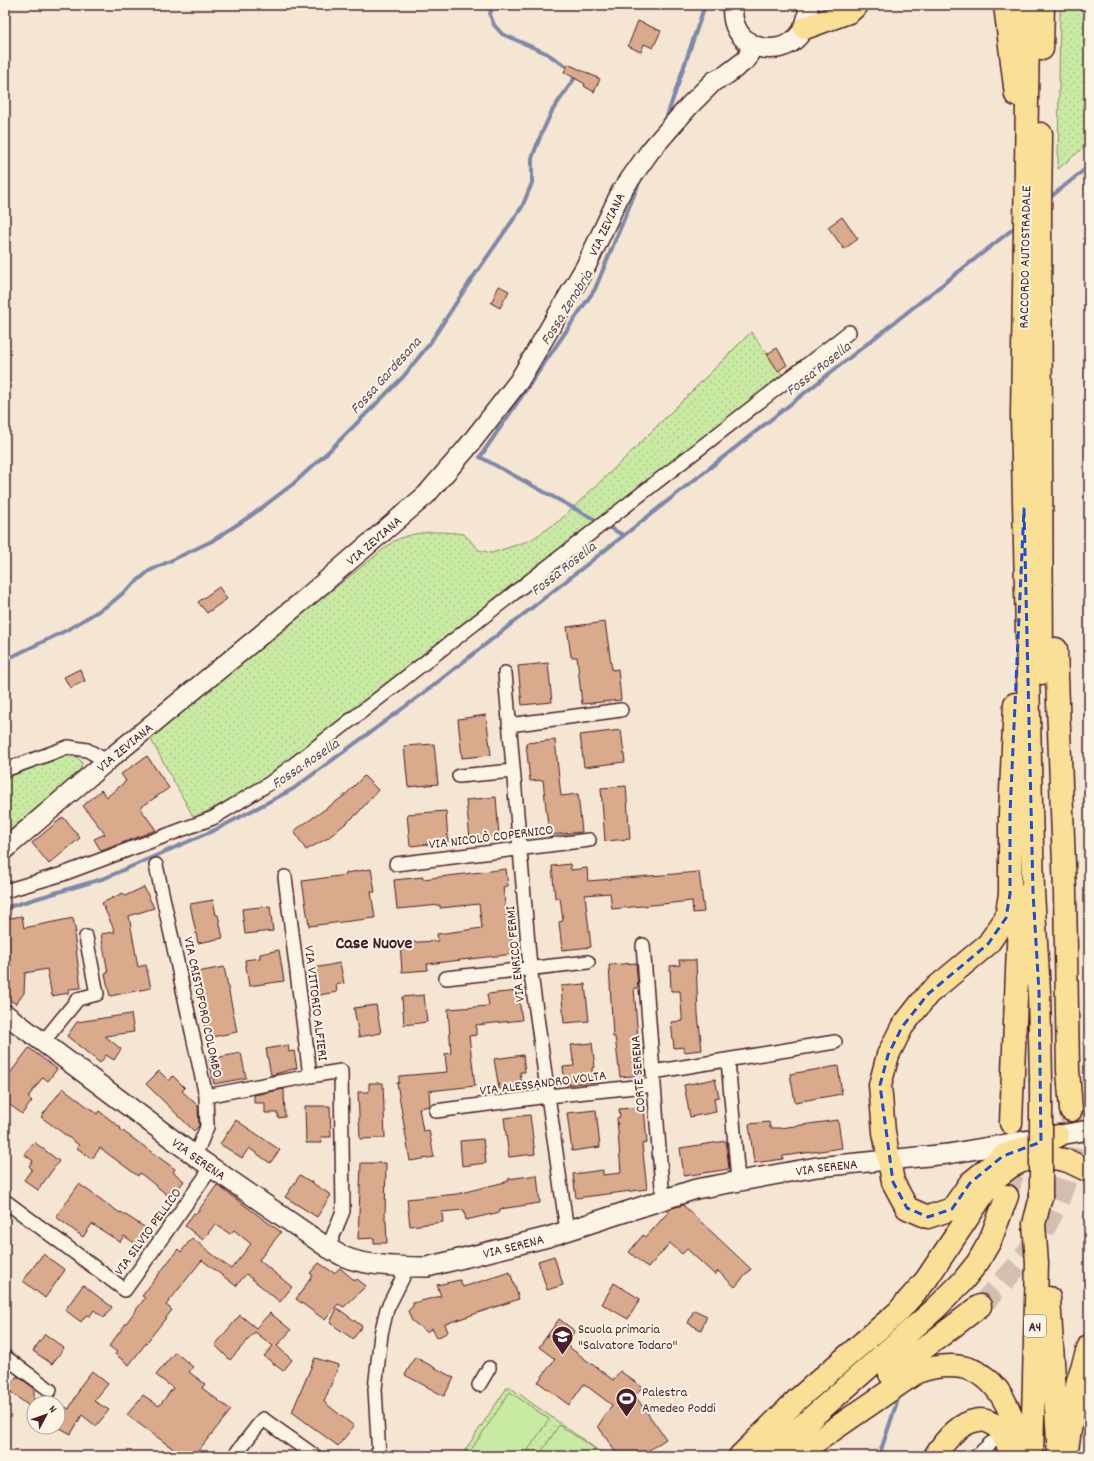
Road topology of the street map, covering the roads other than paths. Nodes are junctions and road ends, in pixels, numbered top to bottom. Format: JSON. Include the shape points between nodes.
{"nodes":[{"id":1,"x":733,"y":5,"type":"edge"},
{"id":2,"x":808,"y":5,"type":"edge"},
{"id":3,"x":857,"y":5,"type":"edge"},
{"id":4,"x":1005,"y":5,"type":"edge"},
{"id":5,"x":1026,"y":5,"type":"edge"},
{"id":6,"x":1043,"y":5,"type":"edge"},
{"id":7,"x":1046,"y":5,"type":"edge"},
{"id":8,"x":803,"y":30,"type":"junction"},
{"id":9,"x":749,"y":42,"type":"junction"},
{"id":10,"x":1042,"y":49,"type":"junction"},
{"id":11,"x":714,"y":81,"type":"junction"},
{"id":12,"x":1025,"y":164,"type":"junction"},
{"id":13,"x":1032,"y":213,"type":"junction"},
{"id":14,"x":849,"y":332,"type":"dead end"},
{"id":15,"x":1033,"y":507,"type":"junction"},
{"id":16,"x":505,"y":673,"type":"dead end"},
{"id":17,"x":621,"y":710,"type":"dead end"},
{"id":18,"x":509,"y":725,"type":"junction"},
{"id":19,"x":107,"y":761,"type":"junction"},
{"id":20,"x":5,"y":770,"type":"edge"},
{"id":21,"x":513,"y":771,"type":"junction"},
{"id":22,"x":459,"y":776,"type":"dead end"},
{"id":23,"x":590,"y":840,"type":"dead end"},
{"id":24,"x":520,"y":848,"type":"junction"},
{"id":25,"x":5,"y":849,"type":"edge"},
{"id":26,"x":396,"y":864,"type":"dead end"},
{"id":27,"x":156,"y":865,"type":"dead end"},
{"id":28,"x":285,"y":877,"type":"dead end"},
{"id":29,"x":5,"y":891,"type":"edge"},
{"id":30,"x":86,"y":938,"type":"dead end"},
{"id":31,"x":644,"y":945,"type":"dead end"},
{"id":32,"x":588,"y":962,"type":"dead end"},
{"id":33,"x":530,"y":967,"type":"junction"},
{"id":34,"x":446,"y":978,"type":"dead end"},
{"id":35,"x":5,"y":1014,"type":"edge"},
{"id":36,"x":43,"y":1042,"type":"junction"},
{"id":37,"x":835,"y":1042,"type":"dead end"},
{"id":38,"x":728,"y":1060,"type":"junction"},
{"id":39,"x":310,"y":1076,"type":"junction"},
{"id":40,"x":654,"y":1079,"type":"junction"},
{"id":41,"x":206,"y":1096,"type":"junction"},
{"id":42,"x":548,"y":1096,"type":"junction"},
{"id":43,"x":1071,"y":1110,"type":"tunnel mouth"},
{"id":44,"x":436,"y":1111,"type":"dead end"},
{"id":45,"x":1011,"y":1123,"type":"dead end"},
{"id":46,"x":1089,"y":1130,"type":"edge"},
{"id":47,"x":1058,"y":1136,"type":"junction"},
{"id":48,"x":195,"y":1156,"type":"junction"},
{"id":49,"x":889,"y":1159,"type":"junction"},
{"id":50,"x":212,"y":1167,"type":"junction"},
{"id":51,"x":1089,"y":1171,"type":"edge"},
{"id":52,"x":738,"y":1181,"type":"junction"},
{"id":53,"x":1007,"y":1196,"type":"tunnel mouth"},
{"id":54,"x":1041,"y":1197,"type":"junction"},
{"id":55,"x":662,"y":1200,"type":"junction"},
{"id":56,"x":5,"y":1201,"type":"edge"},
{"id":57,"x":567,"y":1231,"type":"junction"},
{"id":58,"x":328,"y":1248,"type":"junction"},
{"id":59,"x":408,"y":1267,"type":"junction"},
{"id":60,"x":980,"y":1306,"type":"tunnel mouth"},
{"id":61,"x":1089,"y":1346,"type":"edge"},
{"id":62,"x":5,"y":1357,"type":"edge"},
{"id":63,"x":489,"y":1368,"type":"dead end"},
{"id":64,"x":479,"y":1385,"type":"dead end"},
{"id":65,"x":50,"y":1390,"type":"dead end"},
{"id":66,"x":991,"y":1443,"type":"dead end"},
{"id":67,"x":234,"y":1456,"type":"edge"},
{"id":68,"x":315,"y":1456,"type":"edge"},
{"id":69,"x":379,"y":1456,"type":"edge"},
{"id":70,"x":740,"y":1456,"type":"edge"},
{"id":71,"x":768,"y":1456,"type":"edge"},
{"id":72,"x":780,"y":1456,"type":"edge"},
{"id":73,"x":795,"y":1456,"type":"edge"},
{"id":74,"x":935,"y":1456,"type":"edge"},
{"id":75,"x":977,"y":1456,"type":"edge"},
{"id":76,"x":1011,"y":1456,"type":"edge"},
{"id":77,"x":1020,"y":1456,"type":"edge"},
{"id":78,"x":1032,"y":1456,"type":"edge"},
{"id":79,"x":1059,"y":1456,"type":"edge"},
{"id":80,"x":1066,"y":1456,"type":"edge"}],
"edges":[{"from":1,"to":9,"type":"street","via":[[735,26]]},
{"from":2,"to":8,"type":"street","via":[[808,16]]},
{"from":3,"to":8,"type":"highway","via":[[849,12]]},
{"from":4,"to":12,"type":"highway"},
{"from":5,"to":12,"type":"highway","name":"RACCORDO AUTOSTRADALE","via":[[1028,36]]},
{"from":6,"to":10,"type":"highway","name":"RACCORDO AUTOSTRADALE"},
{"from":7,"to":10,"type":"highway"},
{"from":8,"to":9,"type":"street","via":[[788,45],[776,49],[763,49]]},
{"from":8,"to":11,"type":"street","via":[[789,50],[755,61],[734,74]]},
{"from":9,"to":11,"type":"street","via":[[747,60]]},
{"from":10,"to":13,"type":"highway","name":"RACCORDO AUTOSTRADALE"},
{"from":11,"to":19,"type":"street","name":"VIA ZEVIANA","via":[[655,144],[621,192],[586,266],[519,381],[466,450],[426,495],[300,603]]},
{"from":12,"to":13,"type":"highway","name":"RACCORDO AUTOSTRADALE"},
{"from":13,"to":15,"type":"highway","name":"RACCORDO AUTOSTRADALE","via":[[1022,415]]},
{"from":14,"to":29,"type":"street","via":[[263,787],[213,818],[63,874]]},
{"from":15,"to":43,"type":"highway","via":[[1050,544],[1065,892]]},
{"from":15,"to":45,"type":"highway","via":[[1018,663],[1020,915]]},
{"from":15,"to":49,"type":"highway","via":[[1010,813],[1010,894],[1006,918],[988,944],[928,994],[902,1026],[888,1055],[880,1085]]},
{"from":15,"to":54,"type":"highway","number":"A4","bridge":true,"via":[[1033,892],[1039,992]]},
{"from":16,"to":18,"type":"street","name":"VIA ENRICO FERMI"},
{"from":17,"to":18,"type":"street"},
{"from":18,"to":21,"type":"street","name":"VIA ENRICO FERMI"},
{"from":19,"to":20,"type":"street","via":[[87,750],[68,747]]},
{"from":19,"to":25,"type":"street","name":"VIA ZEVIANA"},
{"from":21,"to":22,"type":"street"},
{"from":21,"to":24,"type":"street","name":"VIA ENRICO FERMI"},
{"from":23,"to":24,"type":"street","name":"VIA NICOLÒ COPERNICO"},
{"from":24,"to":26,"type":"street","name":"VIA NICOLÒ COPERNICO"},
{"from":24,"to":33,"type":"street","name":"VIA ENRICO FERMI"},
{"from":27,"to":41,"type":"street","name":"VIA CRISTOFORO COLOMBO"},
{"from":28,"to":39,"type":"street","name":"VIA VITTORIO ALFIERI"},
{"from":30,"to":36,"type":"street","via":[[97,994],[78,999]]},
{"from":31,"to":40,"type":"street","name":"CORTE SERENA"},
{"from":32,"to":33,"type":"street"},
{"from":33,"to":34,"type":"street"},
{"from":33,"to":42,"type":"street","name":"VIA ENRICO FERMI"},
{"from":35,"to":36,"type":"street","name":"VIA SERENA"},
{"from":36,"to":48,"type":"street","name":"VIA SERENA"},
{"from":37,"to":38,"type":"street","name":"VIA ALESSANDRO VOLTA"},
{"from":38,"to":40,"type":"street","name":"VIA ALESSANDRO VOLTA"},
{"from":38,"to":52,"type":"street"},
{"from":39,"to":41,"type":"street","name":"VIA VITTORIO ALFIERI"},
{"from":39,"to":58,"type":"street","via":[[341,1071],[343,1212]]},
{"from":40,"to":42,"type":"street","name":"VIA ALESSANDRO VOLTA"},
{"from":40,"to":55,"type":"street","name":"CORTE SERENA"},
{"from":41,"to":48,"type":"street","name":"VIA CRISTOFORO COLOMBO","via":[[207,1127]]},
{"from":42,"to":44,"type":"street","name":"VIA ALESSANDRO VOLTA"},
{"from":42,"to":57,"type":"street","name":"VIA ENRICO FERMI"},
{"from":46,"to":47,"type":"street","name":"VIA SERENA"},
{"from":47,"to":49,"type":"street","name":"VIA SERENA","via":[[948,1154]]},
{"from":47,"to":49,"type":"highway","via":[[1003,1156],[970,1183],[952,1209],[928,1217],[907,1208],[893,1182]]},
{"from":48,"to":50,"type":"street","name":"VIA SERENA"},
{"from":49,"to":52,"type":"street","name":"VIA SERENA","via":[[817,1167]]},
{"from":50,"to":56,"type":"street","name":"VIA SILVIO PELLICO","via":[[125,1290]]},
{"from":50,"to":58,"type":"street","name":"VIA SERENA"},
{"from":51,"to":70,"type":"highway","via":[[1068,1161],[1050,1157],[1022,1161],[1010,1167],[977,1202],[926,1280],[898,1312],[799,1398]]},
{"from":52,"to":55,"type":"street","name":"VIA SERENA","via":[[696,1189]]},
{"from":53,"to":71,"type":"highway","via":[[990,1241],[962,1282],[935,1309]]},
{"from":54,"to":78,"type":"highway","number":"A4","via":[[1034,1224],[1037,1263]]},
{"from":54,"to":79,"type":"highway","number":"A4"},
{"from":55,"to":57,"type":"street","name":"VIA SERENA"},
{"from":57,"to":59,"type":"street","name":"VIA SERENA","via":[[427,1267]]},
{"from":58,"to":59,"type":"street","name":"VIA SERENA","via":[[358,1261]]},
{"from":59,"to":69,"type":"street","via":[[387,1309],[381,1334],[375,1389]]},
{"from":60,"to":72,"type":"highway"},
{"from":61,"to":80,"type":"highway","via":[[1078,1380]]},
{"from":62,"to":65,"type":"street"},
{"from":63,"to":64,"type":"street"},
{"from":66,"to":75,"type":"street"},
{"from":67,"to":68,"type":"street","via":[[263,1419]]},
{"from":73,"to":77,"type":"highway","via":[[917,1372],[933,1366],[948,1365],[973,1371],[1001,1392],[1017,1430]]},
{"from":74,"to":76,"type":"highway","via":[[952,1434],[972,1420],[985,1420],[994,1425],[1006,1441]]}]}
